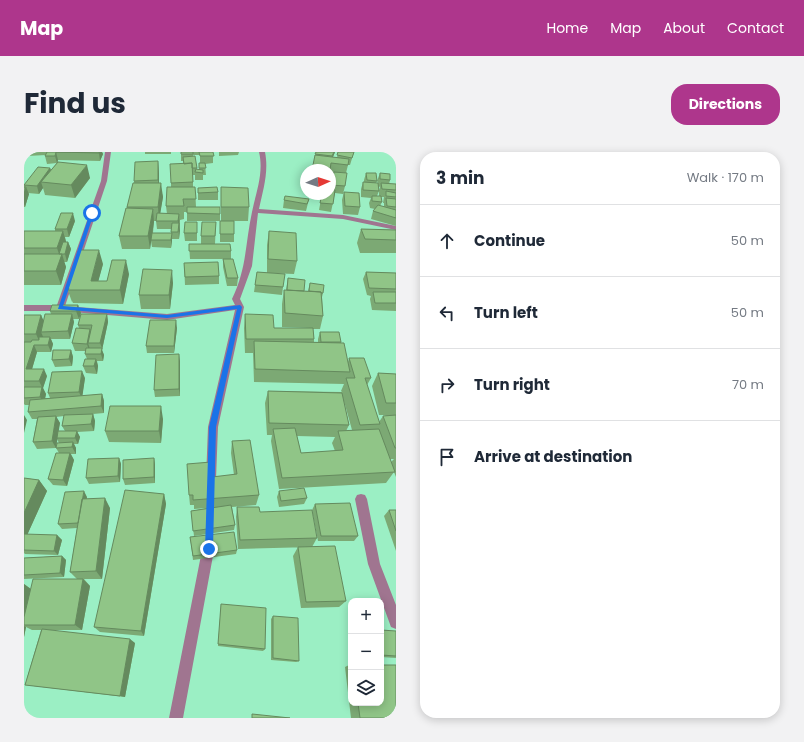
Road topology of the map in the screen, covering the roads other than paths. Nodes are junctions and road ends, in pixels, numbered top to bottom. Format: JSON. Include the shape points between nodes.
{"nodes":[{"id":1,"x":108,"y":152,"type":"edge"},
{"id":2,"x":262,"y":152,"type":"edge"},
{"id":3,"x":255,"y":211,"type":"junction"},
{"id":4,"x":396,"y":228,"type":"edge"},
{"id":5,"x":240,"y":307,"type":"junction"},
{"id":6,"x":24,"y":308,"type":"edge"},
{"id":7,"x":60,"y":308,"type":"junction"},
{"id":8,"x":211,"y":488,"type":"edge"},
{"id":9,"x":361,"y":499,"type":"dead end"},
{"id":10,"x":210,"y":534,"type":"edge"},
{"id":11,"x":396,"y":622,"type":"edge"},
{"id":12,"x":176,"y":718,"type":"edge"}],
"edges":[{"from":1,"to":7,"type":"street","via":[[104,181]]},
{"from":2,"to":3,"type":"street","via":[[263,175]]},
{"from":3,"to":4,"type":"street","via":[[342,217]]},
{"from":3,"to":5,"type":"street","via":[[245,279],[236,299]]},
{"from":5,"to":7,"type":"street","via":[[167,317]]},
{"from":5,"to":8,"type":"street","via":[[213,427]]},
{"from":6,"to":7,"type":"street"},
{"from":9,"to":11,"type":"street","via":[[374,564]]},
{"from":10,"to":12,"type":"street"}]}
